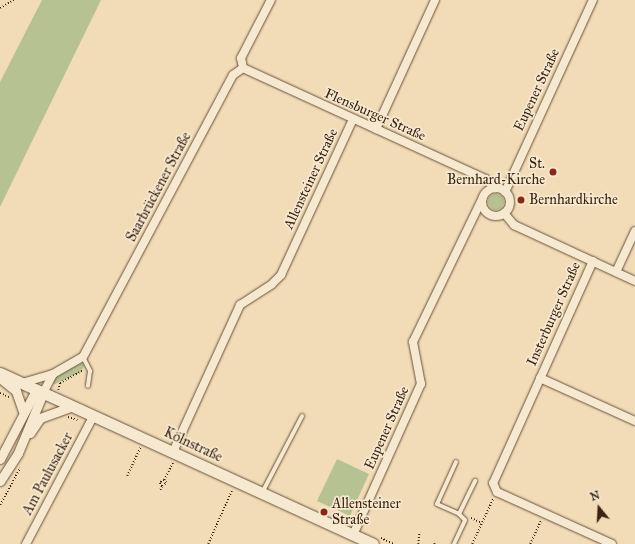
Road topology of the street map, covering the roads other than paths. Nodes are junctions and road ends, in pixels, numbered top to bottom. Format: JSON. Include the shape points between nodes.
{"nodes":[{"id":1,"x":271,"y":0,"type":"edge"},
{"id":2,"x":435,"y":0,"type":"edge"},
{"id":3,"x":593,"y":0,"type":"edge"},
{"id":4,"x":243,"y":68,"type":"junction"},
{"id":5,"x":353,"y":119,"type":"junction"},
{"id":6,"x":376,"y":129,"type":"junction"},
{"id":7,"x":495,"y":188,"type":"junction"},
{"id":8,"x":506,"y":192,"type":"junction"},
{"id":9,"x":482,"y":199,"type":"junction"},
{"id":10,"x":504,"y":213,"type":"junction"},
{"id":11,"x":635,"y":231,"type":"edge"},
{"id":12,"x":593,"y":261,"type":"junction"},
{"id":13,"x":616,"y":272,"type":"junction"},
{"id":14,"x":635,"y":281,"type":"edge"},
{"id":15,"x":83,"y":357,"type":"junction"},
{"id":16,"x":0,"y":373,"type":"edge"},
{"id":17,"x":53,"y":374,"type":"junction"},
{"id":18,"x":0,"y":378,"type":"edge"},
{"id":19,"x":540,"y":378,"type":"junction"},
{"id":20,"x":22,"y":384,"type":"junction"},
{"id":21,"x":88,"y":386,"type":"dead end"},
{"id":22,"x":39,"y":392,"type":"junction"},
{"id":23,"x":72,"y":407,"type":"junction"},
{"id":24,"x":24,"y":411,"type":"junction"},
{"id":25,"x":302,"y":416,"type":"dead end"},
{"id":26,"x":93,"y":417,"type":"junction"},
{"id":27,"x":635,"y":421,"type":"edge"},
{"id":28,"x":18,"y":453,"type":"junction"},
{"id":29,"x":173,"y":457,"type":"junction"},
{"id":30,"x":0,"y":459,"type":"edge"},
{"id":31,"x":456,"y":462,"type":"dead end"},
{"id":32,"x":0,"y":481,"type":"edge"},
{"id":33,"x":475,"y":481,"type":"dead end"},
{"id":34,"x":262,"y":493,"type":"junction"},
{"id":35,"x":459,"y":514,"type":"junction"},
{"id":36,"x":355,"y":539,"type":"edge"},
{"id":37,"x":26,"y":544,"type":"edge"},
{"id":38,"x":373,"y":544,"type":"edge"},
{"id":39,"x":454,"y":544,"type":"edge"},
{"id":40,"x":612,"y":544,"type":"edge"}],
"edges":[{"from":1,"to":4,"type":"street","via":[[241,58]]},
{"from":2,"to":6,"type":"street"},
{"from":3,"to":8,"type":"street","name":"Eupener Straße"},
{"from":4,"to":5,"type":"street","name":"Flensburger Straße"},
{"from":4,"to":15,"type":"street","name":"Saarbrückener Straße","via":[[232,75]]},
{"from":5,"to":6,"type":"street","name":"Flensburger Straße"},
{"from":5,"to":29,"type":"street","name":"Allensteiner Straße","via":[[281,275],[240,306]]},
{"from":6,"to":7,"type":"street","name":"Flensburger Straße","via":[[486,179]]},
{"from":7,"to":8,"type":"street"},
{"from":7,"to":9,"type":"street","via":[[489,189]]},
{"from":8,"to":10,"type":"street","via":[[510,200]]},
{"from":9,"to":10,"type":"street","via":[[485,212],[491,215]]},
{"from":9,"to":36,"type":"street","name":"Eupener Straße","via":[[413,342],[421,384]]},
{"from":10,"to":12,"type":"street","via":[[514,225]]},
{"from":11,"to":13,"type":"street"},
{"from":12,"to":13,"type":"street"},
{"from":12,"to":19,"type":"street","name":"Insterburger Straße"},
{"from":13,"to":14,"type":"street"},
{"from":15,"to":17,"type":"street"},
{"from":15,"to":21,"type":"lane","via":[[90,371]]},
{"from":16,"to":20,"type":"main road","name":"Kölnstraße"},
{"from":17,"to":20,"type":"street"},
{"from":17,"to":22,"type":"street"},
{"from":18,"to":24,"type":"street","via":[[16,391]]},
{"from":19,"to":27,"type":"street","name":"Insterburger Straße"},
{"from":19,"to":40,"type":"street","name":"Insterburger Straße","via":[[493,486],[496,492]]},
{"from":20,"to":22,"type":"main road","name":"Kölnstraße"},
{"from":22,"to":23,"type":"main road","name":"Kölnstraße"},
{"from":22,"to":24,"type":"street"},
{"from":22,"to":28,"type":"street"},
{"from":23,"to":26,"type":"main road","name":"Kölnstraße"},
{"from":23,"to":28,"type":"street","via":[[40,418]]},
{"from":24,"to":30,"type":"street"},
{"from":25,"to":34,"type":"lane"},
{"from":26,"to":29,"type":"main road","name":"Kölnstraße"},
{"from":26,"to":37,"type":"street","name":"Am Paulusacker"},
{"from":28,"to":32,"type":"street"},
{"from":29,"to":34,"type":"main road","name":"Kölnstraße"},
{"from":31,"to":35,"type":"lane","via":[[438,504]]},
{"from":33,"to":35,"type":"lane"},
{"from":34,"to":36,"type":"main road","name":"Kölnstraße"},
{"from":35,"to":39,"type":"lane","via":[[465,520]]},
{"from":36,"to":38,"type":"main road","name":"Kölnstraße"}]}
